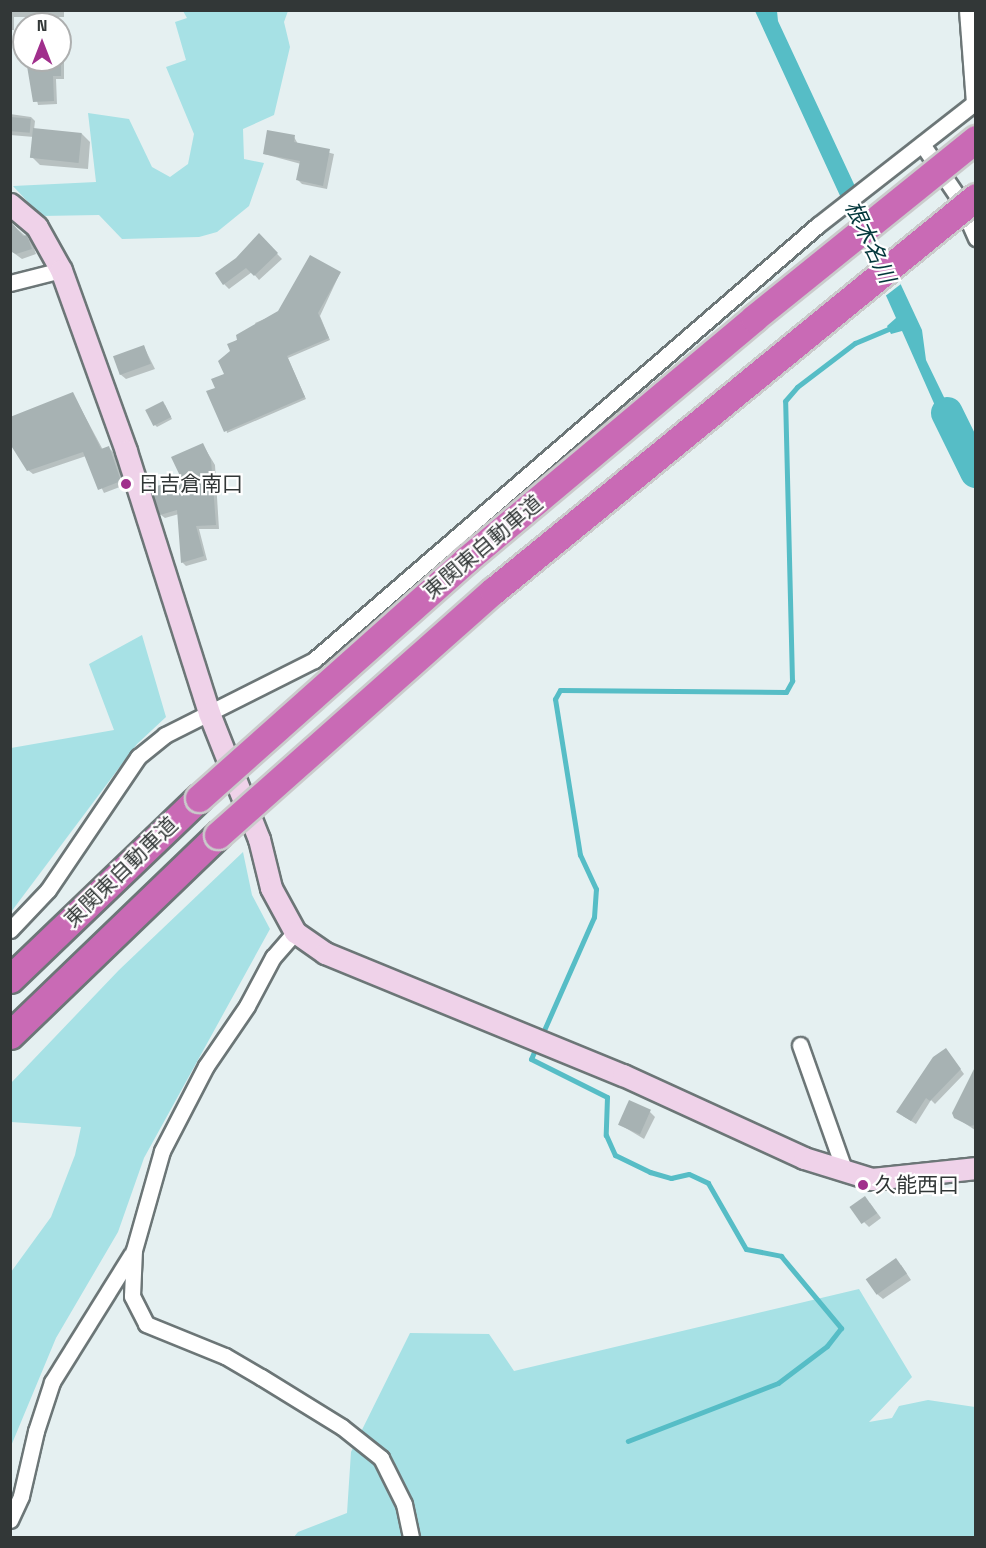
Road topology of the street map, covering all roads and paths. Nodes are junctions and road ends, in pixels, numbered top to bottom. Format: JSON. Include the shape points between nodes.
{"nodes":[{"id":1,"x":967,"y":10,"type":"edge"},
{"id":2,"x":975,"y":139,"type":"edge"},
{"id":3,"x":922,"y":144,"type":"junction"},
{"id":4,"x":975,"y":197,"type":"edge"},
{"id":5,"x":10,"y":204,"type":"edge"},
{"id":6,"x":975,"y":238,"type":"edge"},
{"id":7,"x":61,"y":270,"type":"junction"},
{"id":8,"x":10,"y":283,"type":"edge"},
{"id":9,"x":209,"y":713,"type":"junction"},
{"id":10,"x":10,"y":930,"type":"edge"},
{"id":11,"x":295,"y":932,"type":"junction"},
{"id":12,"x":10,"y":979,"type":"edge"},
{"id":13,"x":10,"y":1035,"type":"edge"},
{"id":14,"x":800,"y":1045,"type":"dead end"},
{"id":15,"x":975,"y":1168,"type":"edge"},
{"id":16,"x":844,"y":1172,"type":"junction"},
{"id":17,"x":134,"y":1250,"type":"junction"},
{"id":18,"x":10,"y":1520,"type":"edge"},
{"id":19,"x":411,"y":1538,"type":"edge"}],
"edges":[{"from":1,"to":3,"type":"street","via":[[974,103]]},
{"from":2,"to":12,"type":"highway","name":"東関東自動車道","bridge":true,"via":[[466,560],[199,798]]},
{"from":3,"to":6,"type":"street","via":[[958,197]]},
{"from":3,"to":9,"type":"street","via":[[826,219],[314,660]]},
{"from":4,"to":13,"type":"highway","name":"東関東自動車道","bridge":true,"via":[[493,591],[218,835]]},
{"from":5,"to":7,"type":"street","via":[[37,227]]},
{"from":7,"to":8,"type":"street"},
{"from":7,"to":9,"type":"street","via":[[126,451]]},
{"from":9,"to":10,"type":"street","via":[[165,735],[138,757],[48,890]]},
{"from":9,"to":11,"type":"street","via":[[259,839],[271,888]]},
{"from":11,"to":16,"type":"street","via":[[325,954],[541,1041],[729,1126]]},
{"from":11,"to":17,"type":"street","via":[[273,957],[176,1122],[162,1151]]},
{"from":14,"to":16,"type":"street"},
{"from":15,"to":16,"type":"street","via":[[886,1179]]},
{"from":17,"to":18,"type":"street","via":[[52,1382],[21,1496]]},
{"from":17,"to":19,"type":"street","via":[[132,1296],[146,1324],[225,1356],[342,1427],[381,1458],[404,1504]]}]}
